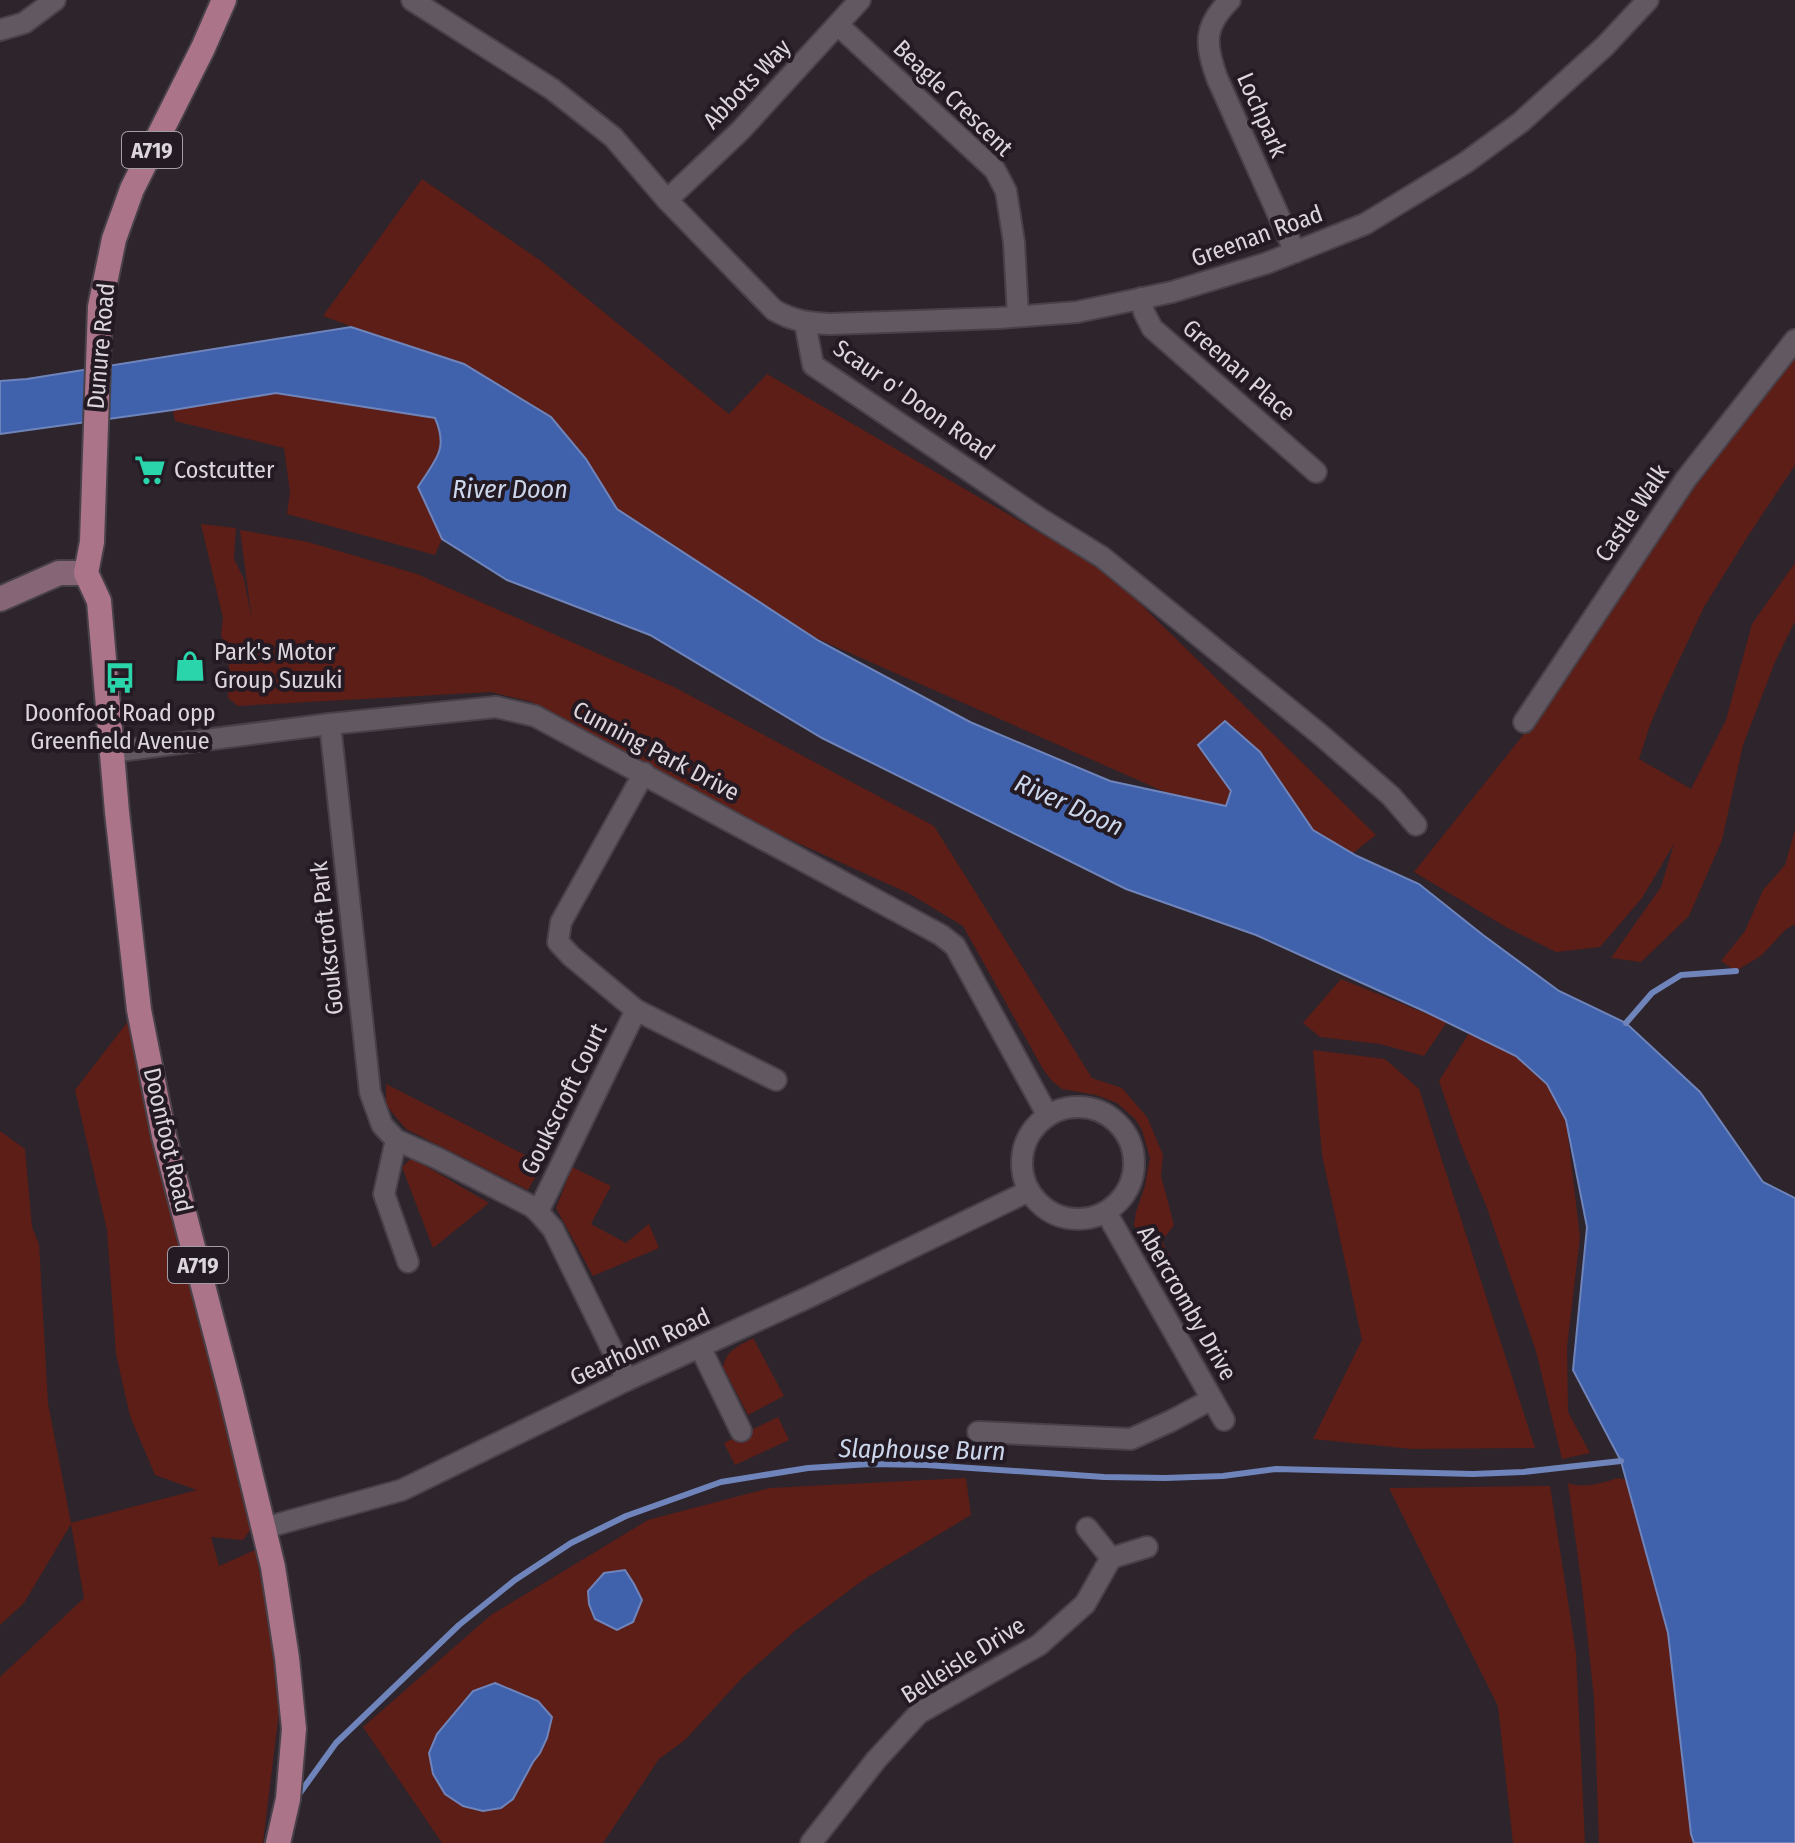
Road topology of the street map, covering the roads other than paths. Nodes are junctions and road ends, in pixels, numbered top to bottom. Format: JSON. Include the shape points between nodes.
{"nodes":[{"id":1,"x":55,"y":0,"type":"edge"},
{"id":2,"x":224,"y":0,"type":"edge"},
{"id":3,"x":412,"y":0,"type":"edge"},
{"id":4,"x":860,"y":0,"type":"edge"},
{"id":5,"x":1230,"y":0,"type":"edge"},
{"id":6,"x":1648,"y":0,"type":"edge"},
{"id":7,"x":838,"y":25,"type":"junction"},
{"id":8,"x":0,"y":30,"type":"edge"},
{"id":9,"x":667,"y":200,"type":"junction"},
{"id":10,"x":1295,"y":252,"type":"junction"},
{"id":11,"x":1141,"y":298,"type":"junction"},
{"id":12,"x":1018,"y":316,"type":"junction"},
{"id":13,"x":805,"y":323,"type":"junction"},
{"id":14,"x":1795,"y":340,"type":"edge"},
{"id":15,"x":1316,"y":472,"type":"dead end"},
{"id":16,"x":86,"y":573,"type":"junction"},
{"id":17,"x":0,"y":599,"type":"edge"},
{"id":18,"x":1524,"y":722,"type":"dead end"},
{"id":19,"x":330,"y":724,"type":"junction"},
{"id":20,"x":111,"y":752,"type":"junction"},
{"id":21,"x":644,"y":773,"type":"junction"},
{"id":22,"x":1416,"y":825,"type":"dead end"},
{"id":23,"x":636,"y":1010,"type":"junction"},
{"id":24,"x":776,"y":1080,"type":"dead end"},
{"id":25,"x":1048,"y":1116,"type":"junction"},
{"id":26,"x":396,"y":1140,"type":"junction"},
{"id":27,"x":1029,"y":1191,"type":"junction"},
{"id":28,"x":538,"y":1212,"type":"junction"},
{"id":29,"x":1106,"y":1212,"type":"junction"},
{"id":30,"x":408,"y":1262,"type":"dead end"},
{"id":31,"x":700,"y":1347,"type":"junction"},
{"id":32,"x":627,"y":1380,"type":"junction"},
{"id":33,"x":1212,"y":1399,"type":"junction"},
{"id":34,"x":1224,"y":1420,"type":"dead end"},
{"id":35,"x":741,"y":1431,"type":"dead end"},
{"id":36,"x":978,"y":1432,"type":"dead end"},
{"id":37,"x":264,"y":1528,"type":"junction"},
{"id":38,"x":1087,"y":1528,"type":"dead end"},
{"id":39,"x":1147,"y":1547,"type":"dead end"},
{"id":40,"x":1111,"y":1558,"type":"junction"},
{"id":41,"x":278,"y":1843,"type":"edge"},
{"id":42,"x":811,"y":1843,"type":"edge"}],
"edges":[{"from":1,"to":8,"type":"street","via":[[24,23]]},
{"from":2,"to":16,"type":"main road","name":"Dunure Road","number":"A719","via":[[132,189],[114,239],[100,307],[92,542]]},
{"from":3,"to":9,"type":"street","via":[[581,111],[613,137]]},
{"from":4,"to":7,"type":"street","name":"Abbots Way"},
{"from":5,"to":10,"type":"street","name":"Lochpark","via":[[1210,27],[1209,54]]},
{"from":6,"to":10,"type":"street","name":"Greenan Road","via":[[1521,122],[1465,163],[1365,224]]},
{"from":7,"to":9,"type":"street","name":"Abbots Way","via":[[741,130]]},
{"from":7,"to":12,"type":"street","name":"Beagle Crescent","via":[[995,170],[1006,191]]},
{"from":9,"to":13,"type":"street","via":[[774,310]]},
{"from":10,"to":11,"type":"street","name":"Greenan Road","via":[[1233,275]]},
{"from":11,"to":12,"type":"street","name":"Greenan Road","via":[[1077,312]]},
{"from":11,"to":15,"type":"street","name":"Greenan Place","via":[[1152,328]]},
{"from":12,"to":13,"type":"street","name":"Greenan Road"},
{"from":13,"to":22,"type":"street","name":"Scaur o' Doon Road","via":[[813,365],[1102,557],[1322,736]]},
{"from":14,"to":18,"type":"street","name":"Castle Walk","via":[[1686,479]]},
{"from":16,"to":17,"type":"street","via":[[59,573]]},
{"from":16,"to":20,"type":"main road","name":"Doonfoot Road","number":"A719","via":[[99,601]]},
{"from":19,"to":20,"type":"street","name":"Cunning Park Drive"},
{"from":19,"to":21,"type":"street","name":"Cunning Park Drive","via":[[496,707],[535,716]]},
{"from":19,"to":26,"type":"street","name":"Goukscroft Park","via":[[370,1092],[382,1125]]},
{"from":20,"to":37,"type":"main road","name":"Doonfoot Road","number":"A719","via":[[134,964],[164,1136]]},
{"from":21,"to":23,"type":"street","via":[[561,922],[558,942]]},
{"from":21,"to":25,"type":"street","name":"Cunning Park Drive","via":[[955,946]]},
{"from":23,"to":24,"type":"street"},
{"from":23,"to":28,"type":"street","name":"Goukscroft Court"},
{"from":25,"to":27,"type":"street","via":[[1028,1136],[1023,1150]]},
{"from":25,"to":29,"type":"street","via":[[1062,1109],[1095,1109],[1122,1127],[1130,1141],[1134,1173],[1128,1189]]},
{"from":26,"to":28,"type":"street"},
{"from":26,"to":30,"type":"street","via":[[384,1194]]},
{"from":27,"to":29,"type":"street","via":[[1063,1217]]},
{"from":27,"to":31,"type":"street","name":"Gearholm Road"},
{"from":28,"to":32,"type":"street","via":[[553,1229]]},
{"from":29,"to":33,"type":"street","name":"Abercromby Drive"},
{"from":31,"to":32,"type":"street","name":"Gearholm Road"},
{"from":31,"to":35,"type":"street"},
{"from":32,"to":37,"type":"street","name":"Gearholm Road","via":[[402,1490]]},
{"from":33,"to":34,"type":"street","name":"Abercromby Drive"},
{"from":33,"to":36,"type":"street","via":[[1131,1439]]},
{"from":37,"to":41,"type":"main road","name":"Doonfoot Road","number":"A719","via":[[294,1729]]},
{"from":38,"to":40,"type":"street"},
{"from":39,"to":40,"type":"street"},
{"from":40,"to":42,"type":"street","name":"Belleisle Drive","via":[[1085,1604],[1039,1645],[919,1713]]}]}
